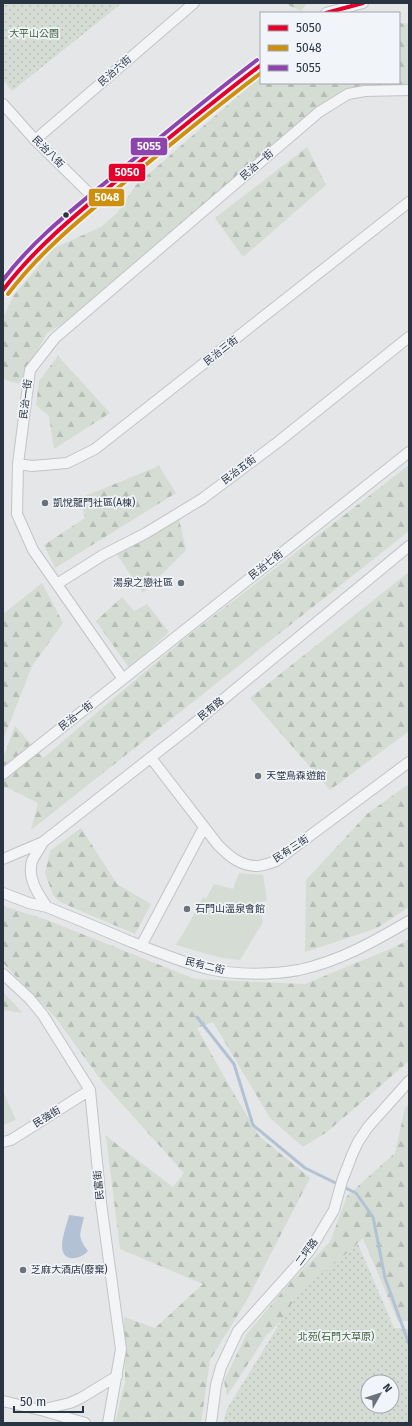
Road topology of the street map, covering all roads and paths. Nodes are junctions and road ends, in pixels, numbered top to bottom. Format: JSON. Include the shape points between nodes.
{"nodes":[{"id":1,"x":194,"y":3,"type":"edge"},
{"id":2,"x":331,"y":3,"type":"edge"},
{"id":3,"x":363,"y":3,"type":"edge"},
{"id":4,"x":326,"y":12,"type":"edge"},
{"id":5,"x":330,"y":12,"type":"edge"},
{"id":6,"x":260,"y":66,"type":"edge"},
{"id":7,"x":409,"y":90,"type":"edge"},
{"id":8,"x":3,"y":104,"type":"edge"},
{"id":9,"x":36,"y":140,"type":"junction"},
{"id":10,"x":95,"y":199,"type":"junction"},
{"id":11,"x":409,"y":202,"type":"edge"},
{"id":12,"x":3,"y":290,"type":"edge"},
{"id":13,"x":409,"y":338,"type":"edge"},
{"id":14,"x":409,"y":452,"type":"edge"},
{"id":15,"x":18,"y":464,"type":"junction"},
{"id":16,"x":409,"y":546,"type":"edge"},
{"id":17,"x":57,"y":584,"type":"junction"},
{"id":18,"x":123,"y":679,"type":"junction"},
{"id":19,"x":151,"y":758,"type":"junction"},
{"id":20,"x":409,"y":762,"type":"edge"},
{"id":21,"x":3,"y":774,"type":"edge"},
{"id":22,"x":204,"y":827,"type":"junction"},
{"id":23,"x":43,"y":842,"type":"junction"},
{"id":24,"x":3,"y":859,"type":"edge"},
{"id":25,"x":3,"y":892,"type":"edge"},
{"id":26,"x":47,"y":907,"type":"junction"},
{"id":27,"x":409,"y":921,"type":"edge"},
{"id":28,"x":142,"y":946,"type":"junction"},
{"id":29,"x":3,"y":974,"type":"edge"},
{"id":30,"x":409,"y":1081,"type":"edge"},
{"id":31,"x":90,"y":1090,"type":"junction"},
{"id":32,"x":3,"y":1142,"type":"edge"},
{"id":33,"x":117,"y":1376,"type":"junction"},
{"id":34,"x":3,"y":1401,"type":"edge"},
{"id":35,"x":40,"y":1410,"type":"junction"},
{"id":36,"x":85,"y":1423,"type":"edge"},
{"id":37,"x":108,"y":1423,"type":"edge"},
{"id":38,"x":211,"y":1423,"type":"edge"}],
"edges":[{"from":1,"to":9,"type":"street","name":"民治六街"},
{"from":2,"to":4,"type":"street"},
{"from":3,"to":5,"type":"street"},
{"from":6,"to":10,"type":"street"},
{"from":7,"to":15,"type":"street","name":"民治一街","via":[[348,94],[319,112],[55,338],[30,370]]},
{"from":8,"to":9,"type":"street","name":"民治八街"},
{"from":9,"to":10,"type":"street","name":"民治八街"},
{"from":10,"to":12,"type":"street","via":[[44,243]]},
{"from":11,"to":15,"type":"street","name":"民治三街","via":[[95,449],[67,464]]},
{"from":13,"to":17,"type":"street","name":"民治五街","via":[[202,499]]},
{"from":14,"to":18,"type":"street","name":"民治七街"},
{"from":15,"to":17,"type":"street","name":"民治一街","via":[[17,514],[33,550]]},
{"from":16,"to":19,"type":"street","name":"民有路"},
{"from":17,"to":18,"type":"street","name":"民治一街"},
{"from":18,"to":21,"type":"street","name":"民治一街"},
{"from":19,"to":22,"type":"street","name":"民有三街"},
{"from":19,"to":23,"type":"street","name":"民有路"},
{"from":20,"to":22,"type":"street","name":"民有三街","via":[[276,861],[258,866],[229,857]]},
{"from":22,"to":28,"type":"street"},
{"from":23,"to":24,"type":"street","name":"民有路"},
{"from":23,"to":26,"type":"street","via":[[32,862],[32,876],[37,893]]},
{"from":25,"to":26,"type":"street","name":"民有二街"},
{"from":26,"to":28,"type":"street","name":"民有二街"},
{"from":27,"to":28,"type":"street","name":"民有二街","via":[[362,948],[331,961],[278,973],[239,974],[210,969]]},
{"from":29,"to":31,"type":"street","name":"民富街","via":[[43,1015]]},
{"from":30,"to":38,"type":"street","name":"二坪路","via":[[358,1142],[342,1181],[334,1210],[310,1250],[238,1331],[228,1350],[216,1385]]},
{"from":31,"to":32,"type":"street","name":"民強街","via":[[11,1140]]},
{"from":31,"to":33,"type":"street","name":"民富街","via":[[101,1203],[121,1349]]},
{"from":33,"to":35,"type":"street","via":[[70,1403]]},
{"from":33,"to":37,"type":"street","name":"民富街"},
{"from":34,"to":35,"type":"street"},
{"from":35,"to":36,"type":"street"}]}
